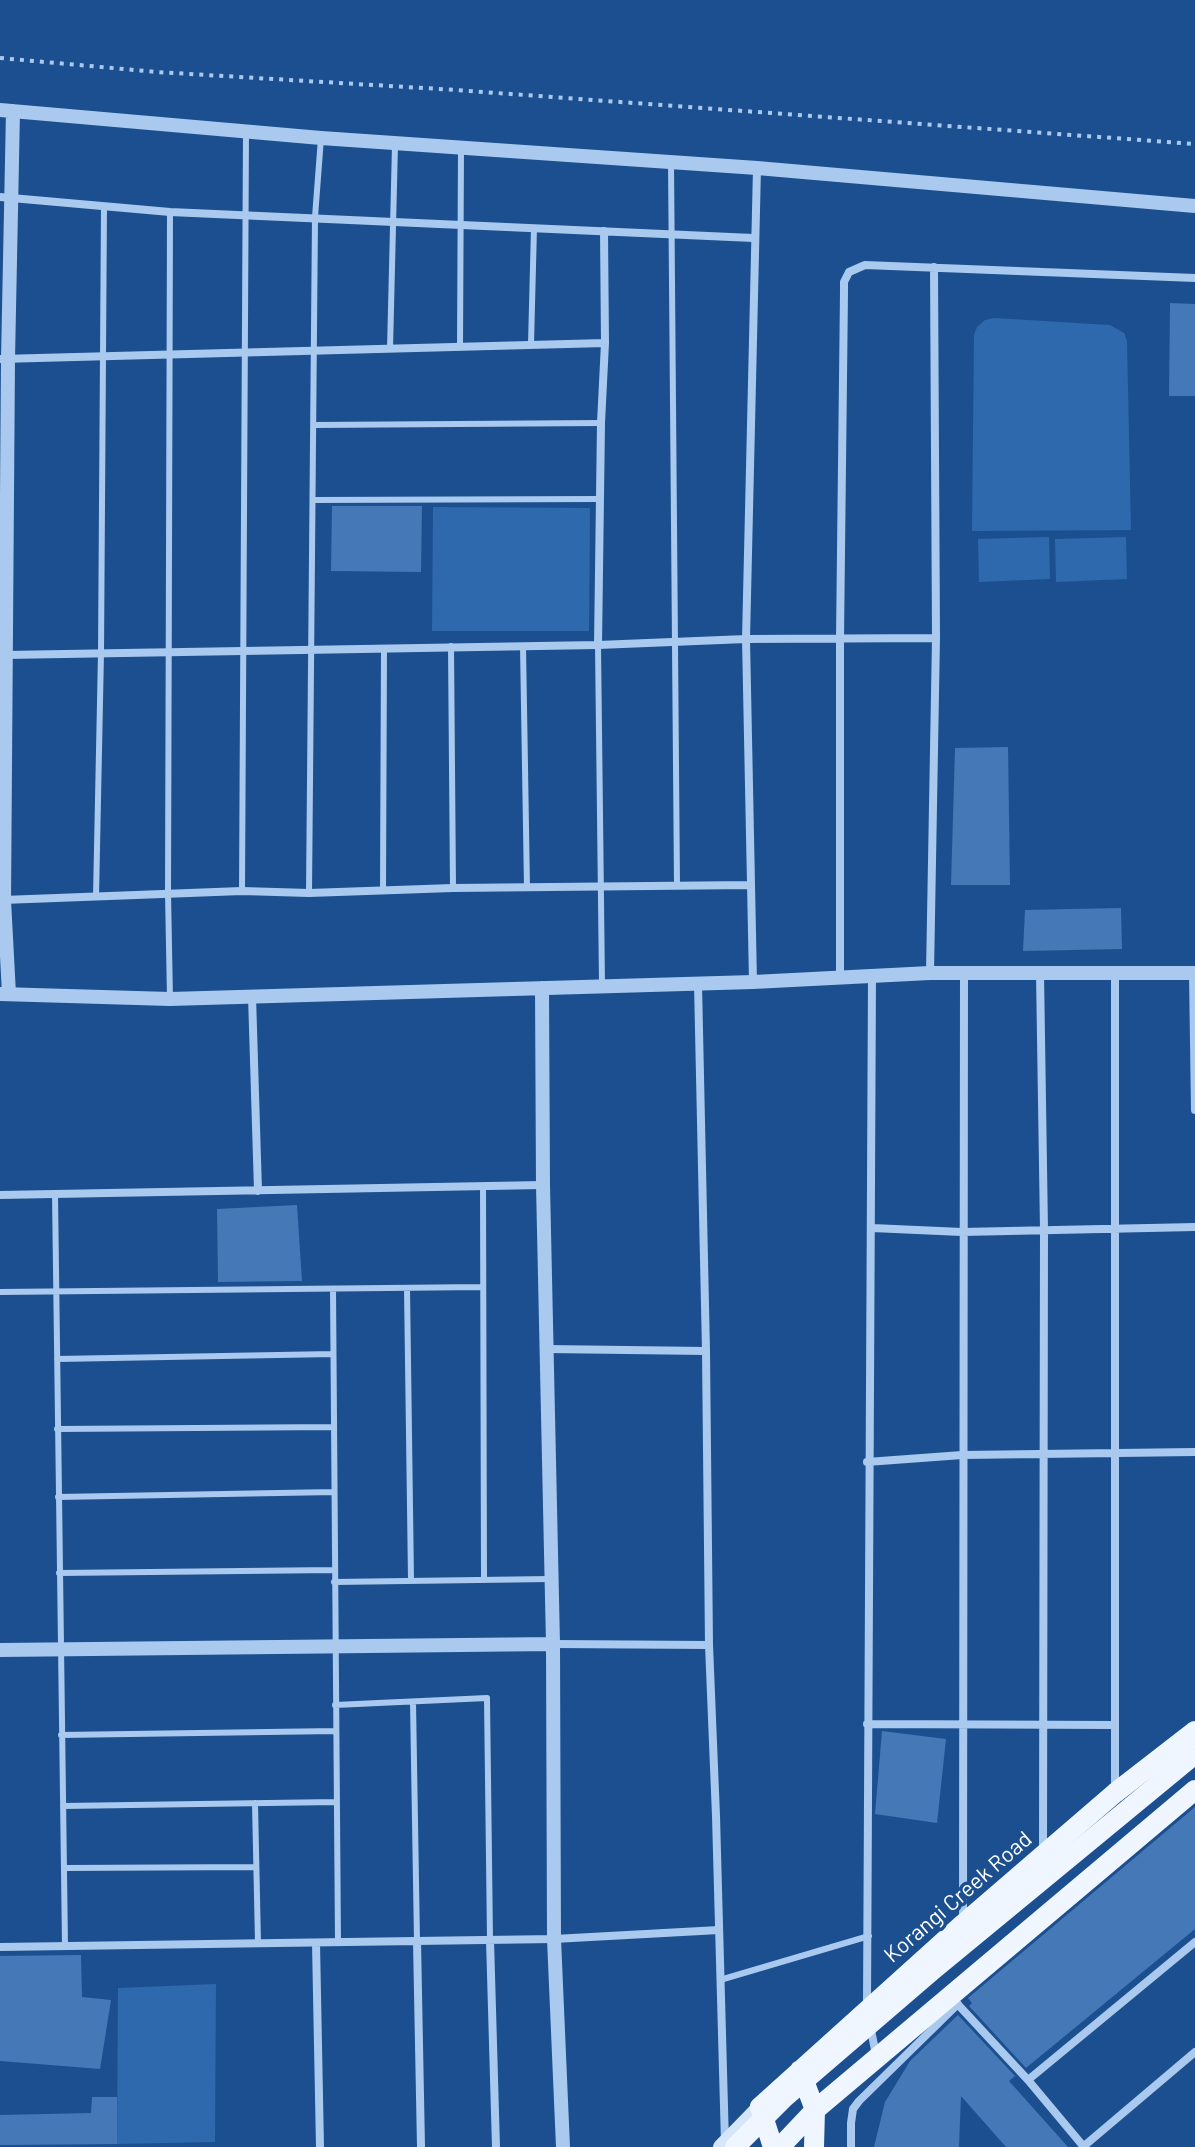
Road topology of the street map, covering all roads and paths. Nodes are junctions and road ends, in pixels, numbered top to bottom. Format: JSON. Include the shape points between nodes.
{"nodes":[{"id":1,"x":0,"y":58,"type":"edge"},
{"id":2,"x":6,"y":110,"type":"edge"},
{"id":3,"x":246,"y":130,"type":"junction"},
{"id":4,"x":321,"y":138,"type":"junction"},
{"id":5,"x":395,"y":142,"type":"junction"},
{"id":6,"x":1195,"y":144,"type":"edge"},
{"id":7,"x":462,"y":146,"type":"junction"},
{"id":8,"x":671,"y":162,"type":"junction"},
{"id":9,"x":757,"y":168,"type":"junction"},
{"id":10,"x":6,"y":197,"type":"edge"},
{"id":11,"x":104,"y":206,"type":"junction"},
{"id":12,"x":1195,"y":206,"type":"edge"},
{"id":13,"x":170,"y":212,"type":"junction"},
{"id":14,"x":245,"y":215,"type":"junction"},
{"id":15,"x":315,"y":217,"type":"junction"},
{"id":16,"x":393,"y":223,"type":"junction"},
{"id":17,"x":461,"y":225,"type":"junction"},
{"id":18,"x":534,"y":228,"type":"junction"},
{"id":19,"x":604,"y":231,"type":"junction"},
{"id":20,"x":672,"y":235,"type":"junction"},
{"id":21,"x":753,"y":238,"type":"junction"},
{"id":22,"x":934,"y":267,"type":"junction"},
{"id":23,"x":1195,"y":278,"type":"edge"},
{"id":24,"x":605,"y":343,"type":"junction"},
{"id":25,"x":531,"y":344,"type":"junction"},
{"id":26,"x":460,"y":346,"type":"junction"},
{"id":27,"x":390,"y":349,"type":"junction"},
{"id":28,"x":314,"y":351,"type":"junction"},
{"id":29,"x":245,"y":353,"type":"junction"},
{"id":30,"x":170,"y":355,"type":"junction"},
{"id":31,"x":102,"y":357,"type":"junction"},
{"id":32,"x":4,"y":359,"type":"edge"},
{"id":33,"x":601,"y":423,"type":"junction"},
{"id":34,"x":314,"y":425,"type":"junction"},
{"id":35,"x":600,"y":499,"type":"junction"},
{"id":36,"x":313,"y":500,"type":"junction"},
{"id":37,"x":840,"y":638,"type":"junction"},
{"id":38,"x":936,"y":638,"type":"junction"},
{"id":39,"x":746,"y":639,"type":"junction"},
{"id":40,"x":675,"y":642,"type":"junction"},
{"id":41,"x":598,"y":645,"type":"junction"},
{"id":42,"x":451,"y":646,"type":"junction"},
{"id":43,"x":523,"y":646,"type":"junction"},
{"id":44,"x":384,"y":648,"type":"junction"},
{"id":45,"x":312,"y":649,"type":"junction"},
{"id":46,"x":243,"y":650,"type":"junction"},
{"id":47,"x":170,"y":652,"type":"junction"},
{"id":48,"x":101,"y":653,"type":"junction"},
{"id":49,"x":3,"y":655,"type":"edge"},
{"id":50,"x":749,"y":885,"type":"junction"},
{"id":51,"x":677,"y":886,"type":"junction"},
{"id":52,"x":601,"y":887,"type":"junction"},
{"id":53,"x":453,"y":888,"type":"junction"},
{"id":54,"x":527,"y":888,"type":"junction"},
{"id":55,"x":383,"y":890,"type":"junction"},
{"id":56,"x":242,"y":891,"type":"junction"},
{"id":57,"x":168,"y":893,"type":"junction"},
{"id":58,"x":309,"y":893,"type":"junction"},
{"id":59,"x":96,"y":897,"type":"junction"},
{"id":60,"x":2,"y":900,"type":"edge"},
{"id":61,"x":930,"y":973,"type":"junction"},
{"id":62,"x":1040,"y":973,"type":"junction"},
{"id":63,"x":1115,"y":973,"type":"junction"},
{"id":64,"x":1194,"y":973,"type":"edge"},
{"id":65,"x":964,"y":974,"type":"junction"},
{"id":66,"x":872,"y":977,"type":"junction"},
{"id":67,"x":840,"y":979,"type":"junction"},
{"id":68,"x":753,"y":982,"type":"junction"},
{"id":69,"x":698,"y":984,"type":"junction"},
{"id":70,"x":602,"y":986,"type":"junction"},
{"id":71,"x":542,"y":988,"type":"junction"},
{"id":72,"x":4,"y":994,"type":"edge"},
{"id":73,"x":252,"y":996,"type":"junction"},
{"id":74,"x":170,"y":999,"type":"junction"},
{"id":75,"x":1195,"y":1110,"type":"edge"},
{"id":76,"x":543,"y":1185,"type":"junction"},
{"id":77,"x":483,"y":1186,"type":"junction"},
{"id":78,"x":258,"y":1191,"type":"junction"},
{"id":79,"x":55,"y":1194,"type":"junction"},
{"id":80,"x":0,"y":1195,"type":"edge"},
{"id":81,"x":1195,"y":1227,"type":"edge"},
{"id":82,"x":872,"y":1228,"type":"junction"},
{"id":83,"x":1117,"y":1229,"type":"junction"},
{"id":84,"x":1044,"y":1230,"type":"junction"},
{"id":85,"x":962,"y":1232,"type":"junction"},
{"id":86,"x":483,"y":1287,"type":"junction"},
{"id":87,"x":407,"y":1288,"type":"junction"},
{"id":88,"x":333,"y":1289,"type":"junction"},
{"id":89,"x":0,"y":1292,"type":"edge"},
{"id":90,"x":56,"y":1292,"type":"junction"},
{"id":91,"x":546,"y":1349,"type":"junction"},
{"id":92,"x":706,"y":1351,"type":"junction"},
{"id":93,"x":333,"y":1354,"type":"junction"},
{"id":94,"x":57,"y":1359,"type":"junction"},
{"id":95,"x":334,"y":1427,"type":"junction"},
{"id":96,"x":57,"y":1429,"type":"junction"},
{"id":97,"x":1195,"y":1452,"type":"edge"},
{"id":98,"x":1116,"y":1453,"type":"junction"},
{"id":99,"x":1044,"y":1454,"type":"junction"},
{"id":100,"x":962,"y":1455,"type":"junction"},
{"id":101,"x":867,"y":1462,"type":"junction"},
{"id":102,"x":334,"y":1492,"type":"junction"},
{"id":103,"x":58,"y":1497,"type":"junction"},
{"id":104,"x":334,"y":1570,"type":"junction"},
{"id":105,"x":59,"y":1573,"type":"junction"},
{"id":106,"x":484,"y":1579,"type":"junction"},
{"id":107,"x":550,"y":1579,"type":"junction"},
{"id":108,"x":411,"y":1580,"type":"junction"},
{"id":109,"x":334,"y":1582,"type":"junction"},
{"id":110,"x":553,"y":1644,"type":"junction"},
{"id":111,"x":709,"y":1645,"type":"junction"},
{"id":112,"x":334,"y":1646,"type":"junction"},
{"id":113,"x":60,"y":1649,"type":"junction"},
{"id":114,"x":0,"y":1650,"type":"edge"},
{"id":115,"x":413,"y":1702,"type":"junction"},
{"id":116,"x":335,"y":1705,"type":"junction"},
{"id":117,"x":867,"y":1724,"type":"junction"},
{"id":118,"x":962,"y":1725,"type":"junction"},
{"id":119,"x":1115,"y":1725,"type":"junction"},
{"id":120,"x":1045,"y":1726,"type":"junction"},
{"id":121,"x":336,"y":1731,"type":"junction"},
{"id":122,"x":1195,"y":1731,"type":"edge"},
{"id":123,"x":61,"y":1735,"type":"junction"},
{"id":124,"x":1195,"y":1754,"type":"edge"},
{"id":125,"x":1195,"y":1790,"type":"edge"},
{"id":126,"x":1115,"y":1793,"type":"junction"},
{"id":127,"x":336,"y":1802,"type":"junction"},
{"id":128,"x":255,"y":1803,"type":"junction"},
{"id":129,"x":63,"y":1806,"type":"junction"},
{"id":130,"x":1043,"y":1855,"type":"junction"},
{"id":131,"x":256,"y":1867,"type":"junction"},
{"id":132,"x":64,"y":1868,"type":"junction"},
{"id":133,"x":963,"y":1924,"type":"junction"},
{"id":134,"x":719,"y":1930,"type":"junction"},
{"id":135,"x":869,"y":1936,"type":"junction"},
{"id":136,"x":554,"y":1939,"type":"junction"},
{"id":137,"x":490,"y":1940,"type":"junction"},
{"id":138,"x":417,"y":1941,"type":"junction"},
{"id":139,"x":338,"y":1942,"type":"junction"},
{"id":140,"x":1195,"y":1942,"type":"edge"},
{"id":141,"x":258,"y":1943,"type":"junction"},
{"id":142,"x":316,"y":1943,"type":"junction"},
{"id":143,"x":65,"y":1946,"type":"junction"},
{"id":144,"x":0,"y":1947,"type":"edge"},
{"id":145,"x":720,"y":1980,"type":"junction"},
{"id":146,"x":954,"y":2000,"type":"junction"},
{"id":147,"x":867,"y":2008,"type":"junction"},
{"id":148,"x":1195,"y":2052,"type":"edge"},
{"id":149,"x":877,"y":2059,"type":"junction"},
{"id":150,"x":800,"y":2070,"type":"junction"},
{"id":151,"x":1028,"y":2080,"type":"junction"},
{"id":152,"x":760,"y":2107,"type":"junction"},
{"id":153,"x":815,"y":2110,"type":"junction"},
{"id":154,"x":726,"y":2146,"type":"edge"},
{"id":155,"x":320,"y":2147,"type":"edge"},
{"id":156,"x":421,"y":2147,"type":"edge"},
{"id":157,"x":496,"y":2147,"type":"edge"},
{"id":158,"x":563,"y":2147,"type":"edge"},
{"id":159,"x":773,"y":2147,"type":"edge"},
{"id":160,"x":780,"y":2147,"type":"edge"},
{"id":161,"x":814,"y":2147,"type":"edge"},
{"id":162,"x":851,"y":2147,"type":"edge"},
{"id":163,"x":1084,"y":2147,"type":"edge"}],
"edges":[{"from":1,"to":6,"type":"path"},
{"from":2,"to":3,"type":"street"},
{"from":2,"to":10,"type":"street"},
{"from":3,"to":4,"type":"street"},
{"from":3,"to":14,"type":"lane"},
{"from":4,"to":5,"type":"street"},
{"from":4,"to":15,"type":"lane"},
{"from":5,"to":7,"type":"street"},
{"from":5,"to":16,"type":"lane"},
{"from":7,"to":8,"type":"street"},
{"from":7,"to":17,"type":"lane"},
{"from":8,"to":9,"type":"street"},
{"from":8,"to":20,"type":"lane"},
{"from":9,"to":12,"type":"street"},
{"from":9,"to":21,"type":"street"},
{"from":10,"to":11,"type":"street"},
{"from":10,"to":32,"type":"street"},
{"from":11,"to":13,"type":"street"},
{"from":11,"to":31,"type":"lane"},
{"from":13,"to":14,"type":"street"},
{"from":13,"to":30,"type":"lane"},
{"from":14,"to":15,"type":"street"},
{"from":14,"to":29,"type":"lane"},
{"from":15,"to":16,"type":"street"},
{"from":15,"to":28,"type":"lane"},
{"from":16,"to":17,"type":"street"},
{"from":16,"to":27,"type":"lane"},
{"from":17,"to":18,"type":"street"},
{"from":17,"to":26,"type":"lane"},
{"from":18,"to":19,"type":"street"},
{"from":18,"to":25,"type":"lane"},
{"from":19,"to":20,"type":"street"},
{"from":19,"to":24,"type":"street"},
{"from":20,"to":21,"type":"street"},
{"from":20,"to":40,"type":"lane"},
{"from":21,"to":39,"type":"street"},
{"from":22,"to":23,"type":"street"},
{"from":22,"to":37,"type":"street","via":[[865,265],[849,272],[844,282]]},
{"from":22,"to":38,"type":"street"},
{"from":24,"to":25,"type":"street"},
{"from":24,"to":33,"type":"street"},
{"from":25,"to":26,"type":"street"},
{"from":26,"to":27,"type":"street"},
{"from":27,"to":28,"type":"street"},
{"from":28,"to":29,"type":"street"},
{"from":28,"to":34,"type":"lane"},
{"from":29,"to":30,"type":"street"},
{"from":29,"to":46,"type":"lane"},
{"from":30,"to":31,"type":"street"},
{"from":30,"to":47,"type":"lane"},
{"from":31,"to":32,"type":"street"},
{"from":31,"to":48,"type":"lane"},
{"from":32,"to":49,"type":"street"},
{"from":33,"to":34,"type":"lane"},
{"from":33,"to":35,"type":"street"},
{"from":34,"to":36,"type":"lane"},
{"from":35,"to":36,"type":"lane"},
{"from":35,"to":41,"type":"street"},
{"from":36,"to":45,"type":"lane"},
{"from":37,"to":38,"type":"street"},
{"from":37,"to":39,"type":"street"},
{"from":37,"to":67,"type":"street"},
{"from":38,"to":61,"type":"street"},
{"from":39,"to":40,"type":"street"},
{"from":39,"to":50,"type":"street"},
{"from":40,"to":41,"type":"street"},
{"from":40,"to":51,"type":"lane"},
{"from":41,"to":43,"type":"street"},
{"from":41,"to":52,"type":"lane"},
{"from":42,"to":43,"type":"street"},
{"from":42,"to":44,"type":"street"},
{"from":42,"to":53,"type":"lane"},
{"from":43,"to":54,"type":"lane"},
{"from":44,"to":45,"type":"street"},
{"from":44,"to":55,"type":"lane"},
{"from":45,"to":46,"type":"street"},
{"from":45,"to":58,"type":"lane"},
{"from":46,"to":47,"type":"street"},
{"from":46,"to":56,"type":"lane"},
{"from":47,"to":48,"type":"street"},
{"from":47,"to":57,"type":"lane"},
{"from":48,"to":49,"type":"street"},
{"from":48,"to":59,"type":"lane"},
{"from":49,"to":60,"type":"street"},
{"from":50,"to":51,"type":"street"},
{"from":50,"to":68,"type":"street"},
{"from":51,"to":52,"type":"street"},
{"from":52,"to":54,"type":"street"},
{"from":52,"to":70,"type":"lane"},
{"from":53,"to":54,"type":"street"},
{"from":53,"to":55,"type":"street"},
{"from":55,"to":58,"type":"street"},
{"from":56,"to":57,"type":"street"},
{"from":56,"to":58,"type":"street"},
{"from":57,"to":59,"type":"street"},
{"from":57,"to":74,"type":"lane"},
{"from":59,"to":60,"type":"street"},
{"from":60,"to":72,"type":"street"},
{"from":61,"to":65,"type":"street"},
{"from":61,"to":66,"type":"street"},
{"from":62,"to":63,"type":"street"},
{"from":62,"to":65,"type":"street"},
{"from":62,"to":84,"type":"street"},
{"from":63,"to":64,"type":"street"},
{"from":63,"to":83,"type":"street"},
{"from":64,"to":75,"type":"street"},
{"from":65,"to":85,"type":"street"},
{"from":66,"to":67,"type":"street"},
{"from":66,"to":82,"type":"street"},
{"from":67,"to":68,"type":"street"},
{"from":68,"to":69,"type":"street"},
{"from":69,"to":70,"type":"street"},
{"from":69,"to":92,"type":"street"},
{"from":70,"to":71,"type":"street"},
{"from":71,"to":73,"type":"street"},
{"from":71,"to":76,"type":"street"},
{"from":72,"to":74,"type":"street"},
{"from":73,"to":74,"type":"street"},
{"from":73,"to":78,"type":"street"},
{"from":76,"to":77,"type":"street"},
{"from":76,"to":91,"type":"street"},
{"from":77,"to":78,"type":"street"},
{"from":77,"to":86,"type":"lane"},
{"from":78,"to":79,"type":"street"},
{"from":79,"to":80,"type":"street"},
{"from":79,"to":90,"type":"lane"},
{"from":81,"to":83,"type":"street"},
{"from":82,"to":85,"type":"street"},
{"from":82,"to":101,"type":"street"},
{"from":83,"to":84,"type":"street"},
{"from":83,"to":98,"type":"street"},
{"from":84,"to":85,"type":"street"},
{"from":84,"to":99,"type":"street"},
{"from":85,"to":100,"type":"street"},
{"from":86,"to":87,"type":"lane"},
{"from":86,"to":106,"type":"lane"},
{"from":87,"to":88,"type":"lane"},
{"from":87,"to":108,"type":"lane"},
{"from":88,"to":90,"type":"lane"},
{"from":88,"to":93,"type":"lane"},
{"from":89,"to":90,"type":"lane"},
{"from":90,"to":94,"type":"lane"},
{"from":91,"to":92,"type":"street"},
{"from":91,"to":107,"type":"street"},
{"from":92,"to":111,"type":"street"},
{"from":93,"to":94,"type":"lane"},
{"from":93,"to":95,"type":"lane"},
{"from":94,"to":96,"type":"lane"},
{"from":95,"to":96,"type":"lane"},
{"from":95,"to":102,"type":"lane"},
{"from":96,"to":103,"type":"lane"},
{"from":97,"to":98,"type":"street"},
{"from":98,"to":99,"type":"street"},
{"from":98,"to":119,"type":"street"},
{"from":99,"to":100,"type":"street"},
{"from":99,"to":120,"type":"street"},
{"from":100,"to":101,"type":"street"},
{"from":100,"to":118,"type":"street"},
{"from":101,"to":117,"type":"street"},
{"from":102,"to":103,"type":"lane"},
{"from":102,"to":104,"type":"lane"},
{"from":103,"to":105,"type":"lane"},
{"from":104,"to":105,"type":"lane"},
{"from":104,"to":109,"type":"lane"},
{"from":105,"to":113,"type":"lane"},
{"from":106,"to":107,"type":"lane"},
{"from":106,"to":108,"type":"lane"},
{"from":107,"to":110,"type":"street"},
{"from":108,"to":109,"type":"lane"},
{"from":109,"to":112,"type":"lane"},
{"from":110,"to":111,"type":"street"},
{"from":110,"to":112,"type":"street"},
{"from":110,"to":136,"type":"street"},
{"from":111,"to":134,"type":"street"},
{"from":112,"to":113,"type":"street"},
{"from":112,"to":116,"type":"lane"},
{"from":113,"to":114,"type":"street"},
{"from":113,"to":123,"type":"lane"},
{"from":115,"to":116,"type":"lane"},
{"from":115,"to":137,"type":"lane","via":[[487,1698]]},
{"from":115,"to":138,"type":"lane"},
{"from":116,"to":121,"type":"lane"},
{"from":117,"to":118,"type":"street"},
{"from":117,"to":135,"type":"street"},
{"from":118,"to":120,"type":"street"},
{"from":118,"to":133,"type":"street"},
{"from":119,"to":120,"type":"street"},
{"from":119,"to":126,"type":"street"},
{"from":120,"to":130,"type":"street"},
{"from":121,"to":123,"type":"lane"},
{"from":121,"to":127,"type":"lane"},
{"from":122,"to":126,"type":"main road","name":"Korangi Creek Road"},
{"from":123,"to":129,"type":"lane"},
{"from":124,"to":154,"type":"main road","bridge":true},
{"from":125,"to":146,"type":"main road"},
{"from":126,"to":130,"type":"main road","name":"Korangi Creek Road"},
{"from":127,"to":128,"type":"lane"},
{"from":127,"to":139,"type":"lane"},
{"from":128,"to":129,"type":"lane"},
{"from":128,"to":131,"type":"lane"},
{"from":129,"to":132,"type":"lane"},
{"from":130,"to":133,"type":"main road","name":"Korangi Creek Road"},
{"from":131,"to":132,"type":"lane"},
{"from":131,"to":141,"type":"lane"},
{"from":132,"to":143,"type":"lane"},
{"from":133,"to":147,"type":"main road","name":"Korangi Creek Road"},
{"from":134,"to":136,"type":"street"},
{"from":134,"to":145,"type":"street"},
{"from":135,"to":145,"type":"lane"},
{"from":135,"to":147,"type":"street"},
{"from":136,"to":137,"type":"street"},
{"from":136,"to":158,"type":"street"},
{"from":137,"to":138,"type":"street"},
{"from":137,"to":157,"type":"street"},
{"from":138,"to":139,"type":"street"},
{"from":138,"to":156,"type":"street"},
{"from":139,"to":142,"type":"street"},
{"from":140,"to":151,"type":"street"},
{"from":141,"to":142,"type":"street"},
{"from":141,"to":143,"type":"street"},
{"from":142,"to":155,"type":"street"},
{"from":143,"to":144,"type":"street"},
{"from":145,"to":154,"type":"street"},
{"from":146,"to":149,"type":"main road"},
{"from":146,"to":151,"type":"street"},
{"from":146,"to":162,"type":"street","via":[[853,2109]]},
{"from":147,"to":149,"type":"street"},
{"from":147,"to":150,"type":"main road","name":"Korangi Creek Road"},
{"from":148,"to":163,"type":"street"},
{"from":149,"to":153,"type":"main road"},
{"from":150,"to":152,"type":"main road","name":"Korangi Creek Road"},
{"from":150,"to":153,"type":"main road"},
{"from":151,"to":163,"type":"street"},
{"from":152,"to":154,"type":"main road"},
{"from":152,"to":159,"type":"main road"},
{"from":153,"to":160,"type":"main road"},
{"from":153,"to":161,"type":"main road"}]}
